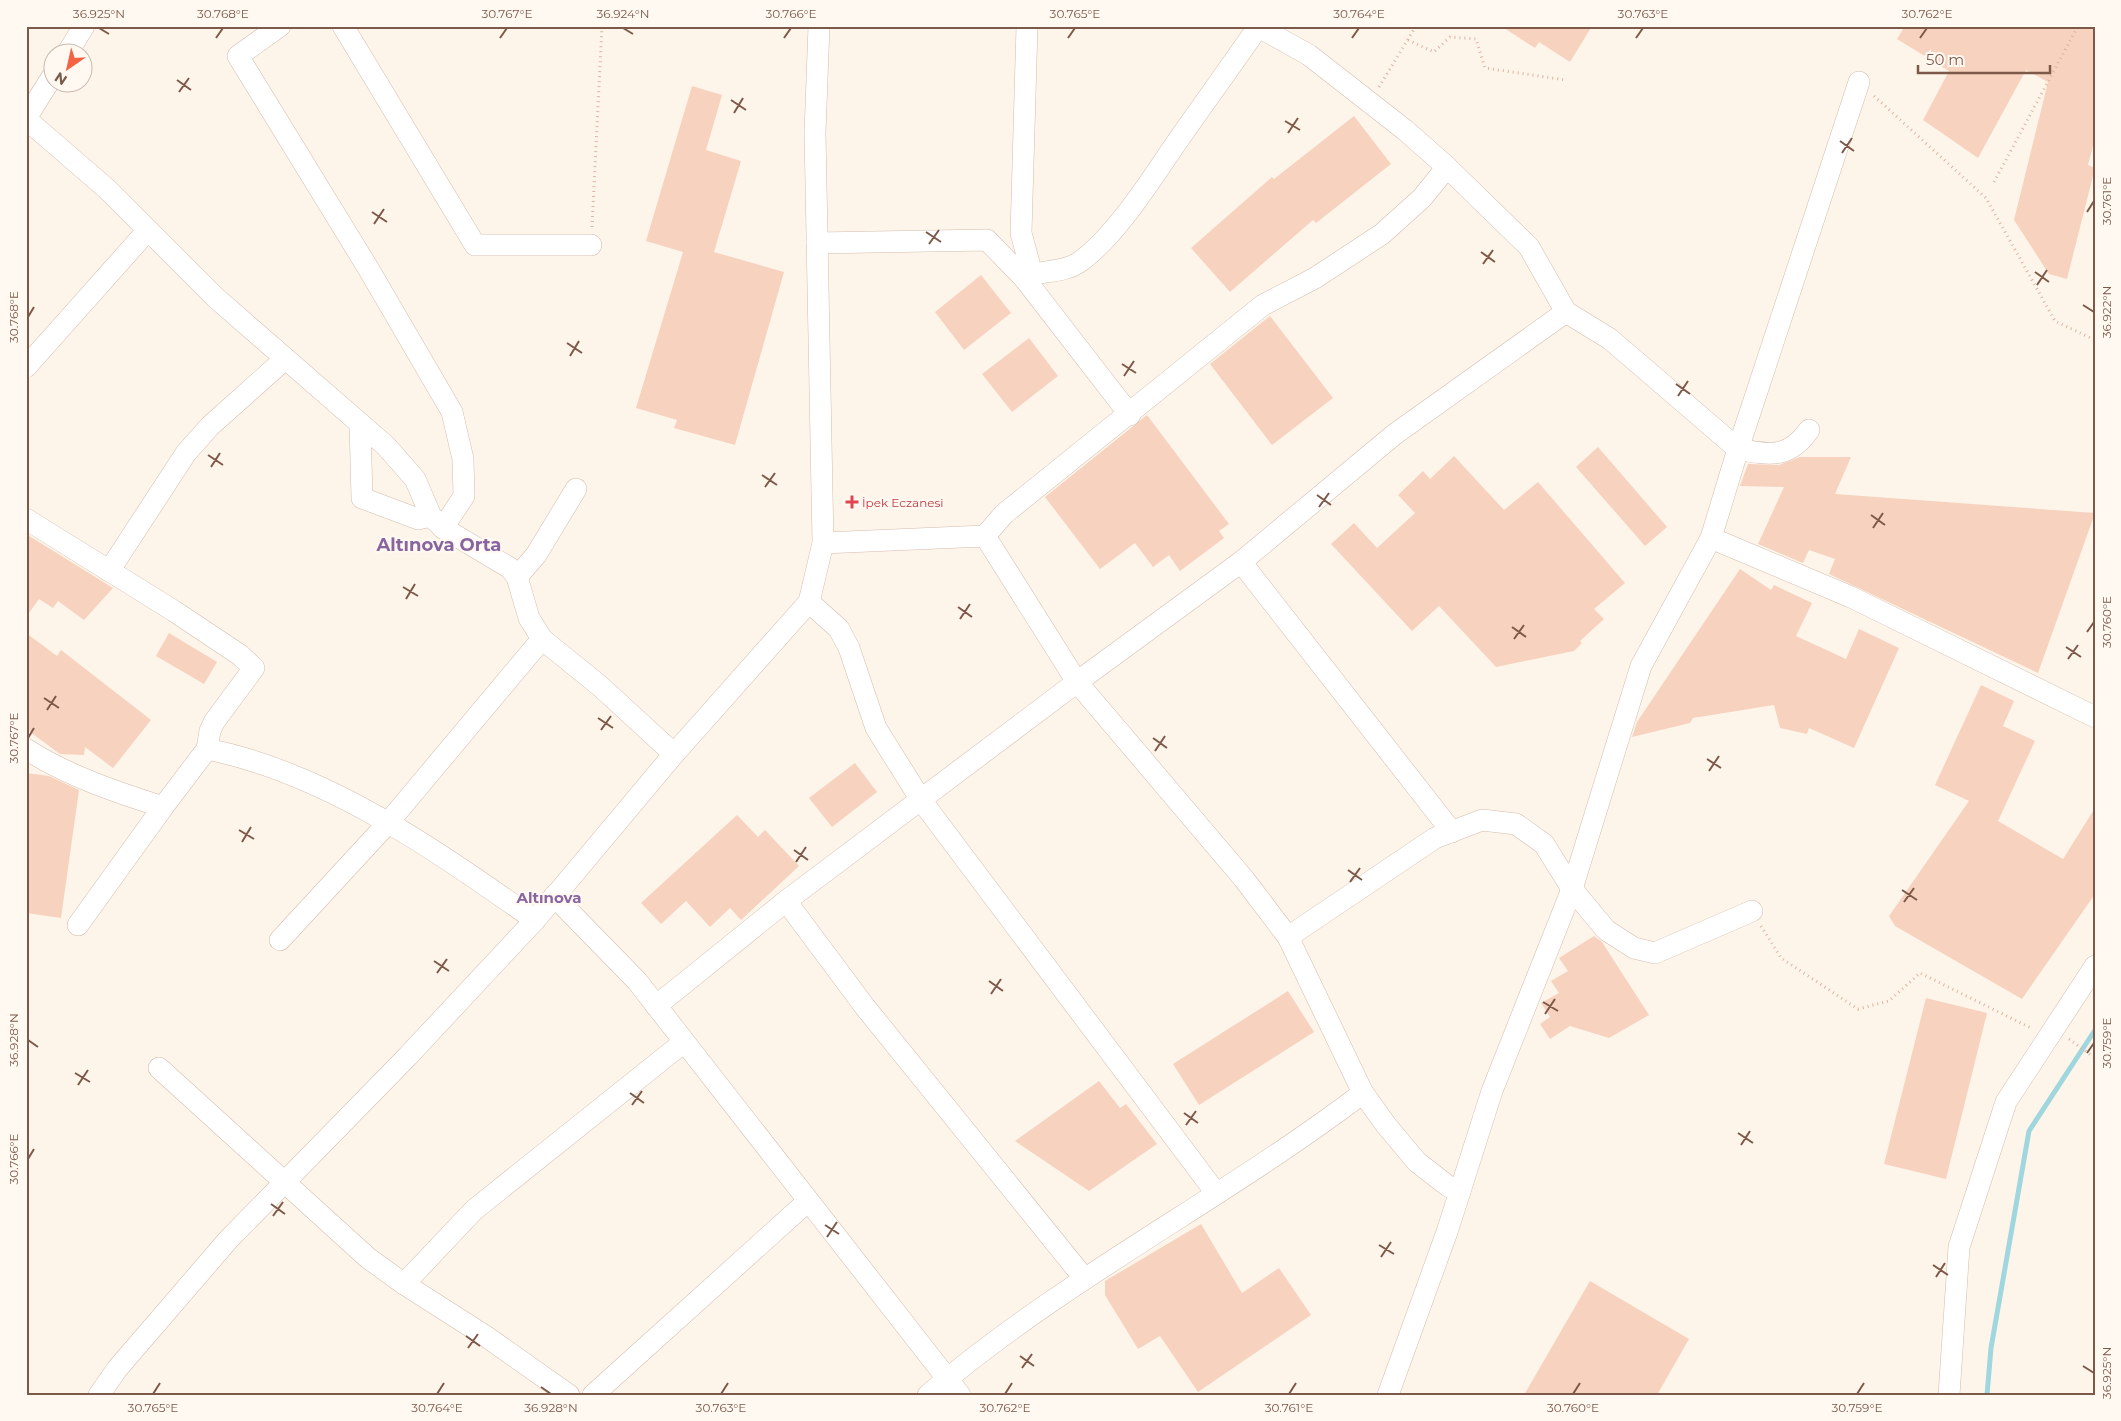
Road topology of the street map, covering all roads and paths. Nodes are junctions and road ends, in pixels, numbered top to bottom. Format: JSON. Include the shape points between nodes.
{"nodes":[{"id":1,"x":84,"y":26,"type":"edge"},
{"id":2,"x":280,"y":26,"type":"edge"},
{"id":3,"x":343,"y":26,"type":"edge"},
{"id":4,"x":602,"y":26,"type":"edge"},
{"id":5,"x":819,"y":26,"type":"edge"},
{"id":6,"x":1027,"y":26,"type":"edge"},
{"id":7,"x":1416,"y":26,"type":"edge"},
{"id":8,"x":2078,"y":26,"type":"edge"},
{"id":9,"x":1257,"y":27,"type":"edge"},
{"id":10,"x":1408,"y":40,"type":"junction"},
{"id":11,"x":74,"y":42,"type":"edge"},
{"id":12,"x":1566,"y":80,"type":"dead end"},
{"id":13,"x":1859,"y":82,"type":"joint"},
{"id":14,"x":42,"y":92,"type":"edge"},
{"id":15,"x":1370,"y":103,"type":"junction"},
{"id":16,"x":26,"y":119,"type":"edge"},
{"id":17,"x":1447,"y":168,"type":"junction"},
{"id":18,"x":1994,"y":182,"type":"dead end"},
{"id":19,"x":148,"y":230,"type":"junction"},
{"id":20,"x":817,"y":243,"type":"junction"},
{"id":21,"x":591,"y":245,"type":"joint"},
{"id":22,"x":1028,"y":276,"type":"junction"},
{"id":23,"x":1566,"y":312,"type":"junction"},
{"id":24,"x":2095,"y":340,"type":"edge"},
{"id":25,"x":285,"y":359,"type":"junction"},
{"id":26,"x":26,"y":367,"type":"edge"},
{"id":27,"x":1130,"y":415,"type":"junction"},
{"id":28,"x":360,"y":424,"type":"junction"},
{"id":29,"x":1809,"y":430,"type":"dead end"},
{"id":30,"x":1738,"y":449,"type":"junction"},
{"id":31,"x":576,"y":489,"type":"dead end"},
{"id":32,"x":26,"y":519,"type":"edge"},
{"id":33,"x":437,"y":522,"type":"junction"},
{"id":34,"x":986,"y":536,"type":"junction"},
{"id":35,"x":1711,"y":538,"type":"junction"},
{"id":36,"x":823,"y":543,"type":"junction"},
{"id":37,"x":1241,"y":562,"type":"junction"},
{"id":38,"x":109,"y":571,"type":"junction"},
{"id":39,"x":517,"y":577,"type":"junction"},
{"id":40,"x":809,"y":602,"type":"junction"},
{"id":41,"x":542,"y":639,"type":"junction"},
{"id":42,"x":1077,"y":682,"type":"junction"},
{"id":43,"x":2095,"y":717,"type":"edge"},
{"id":44,"x":26,"y":749,"type":"edge"},
{"id":45,"x":207,"y":749,"type":"junction"},
{"id":46,"x":674,"y":754,"type":"junction"},
{"id":47,"x":921,"y":800,"type":"junction"},
{"id":48,"x":163,"y":807,"type":"junction"},
{"id":49,"x":387,"y":824,"type":"junction"},
{"id":50,"x":1452,"y":832,"type":"junction"},
{"id":51,"x":1572,"y":889,"type":"junction"},
{"id":52,"x":554,"y":896,"type":"junction"},
{"id":53,"x":786,"y":901,"type":"junction"},
{"id":54,"x":1752,"y":911,"type":"joint"},
{"id":55,"x":535,"y":920,"type":"junction"},
{"id":56,"x":78,"y":925,"type":"dead end"},
{"id":57,"x":1288,"y":937,"type":"junction"},
{"id":58,"x":280,"y":940,"type":"dead end"},
{"id":59,"x":2095,"y":966,"type":"edge"},
{"id":60,"x":656,"y":1006,"type":"junction"},
{"id":61,"x":2048,"y":1037,"type":"junction"},
{"id":62,"x":684,"y":1042,"type":"junction"},
{"id":63,"x":2073,"y":1042,"type":"dead end"},
{"id":64,"x":2094,"y":1057,"type":"edge"},
{"id":65,"x":159,"y":1068,"type":"dead end"},
{"id":66,"x":1363,"y":1093,"type":"junction"},
{"id":67,"x":284,"y":1182,"type":"junction"},
{"id":68,"x":1460,"y":1192,"type":"junction"},
{"id":69,"x":1216,"y":1193,"type":"junction"},
{"id":70,"x":808,"y":1201,"type":"junction"},
{"id":71,"x":1084,"y":1278,"type":"junction"},
{"id":72,"x":404,"y":1284,"type":"junction"},
{"id":73,"x":953,"y":1386,"type":"edge"},
{"id":74,"x":99,"y":1395,"type":"edge"},
{"id":75,"x":569,"y":1395,"type":"edge"},
{"id":76,"x":592,"y":1395,"type":"edge"},
{"id":77,"x":928,"y":1395,"type":"edge"},
{"id":78,"x":1388,"y":1395,"type":"edge"},
{"id":79,"x":1949,"y":1395,"type":"edge"}],
"edges":[{"from":1,"to":11,"type":"street"},
{"from":2,"to":33,"type":"street","via":[[238,56],[452,412],[463,459],[464,496]]},
{"from":3,"to":21,"type":"street","via":[[475,245]]},
{"from":4,"to":21,"type":"path"},
{"from":5,"to":20,"type":"street","via":[[815,133]]},
{"from":6,"to":22,"type":"street","via":[[1020,233]]},
{"from":7,"to":10,"type":"path"},
{"from":8,"to":18,"type":"path"},
{"from":9,"to":15,"type":"street","via":[[1309,55]]},
{"from":9,"to":22,"type":"street","via":[[1136,201],[1098,245],[1078,263],[1056,272]]},
{"from":10,"to":12,"type":"path","via":[[1434,52],[1450,37],[1476,39],[1485,68]]},
{"from":10,"to":15,"type":"path"},
{"from":13,"to":24,"type":"path","via":[[1986,198],[2055,321]]},
{"from":13,"to":30,"type":"street"},
{"from":14,"to":16,"type":"street"},
{"from":15,"to":17,"type":"street"},
{"from":16,"to":19,"type":"street","via":[[107,189]]},
{"from":17,"to":23,"type":"street","via":[[1529,247]]},
{"from":17,"to":27,"type":"street","via":[[1422,198],[1382,234],[1315,278],[1263,305]]},
{"from":19,"to":25,"type":"street","via":[[216,298]]},
{"from":19,"to":26,"type":"street"},
{"from":20,"to":22,"type":"street","via":[[987,240]]},
{"from":20,"to":36,"type":"street"},
{"from":22,"to":27,"type":"street"},
{"from":23,"to":30,"type":"street","via":[[1610,339]]},
{"from":23,"to":37,"type":"street","via":[[1395,434]]},
{"from":25,"to":28,"type":"street"},
{"from":25,"to":38,"type":"street","via":[[210,426],[186,453]]},
{"from":27,"to":34,"type":"street","via":[[1004,514]]},
{"from":28,"to":33,"type":"street","via":[[386,446],[415,478]]},
{"from":28,"to":33,"type":"street","via":[[362,498],[418,519]]},
{"from":29,"to":30,"type":"street","via":[[1800,444],[1789,452],[1761,453]]},
{"from":30,"to":35,"type":"street"},
{"from":31,"to":39,"type":"street","via":[[536,555]]},
{"from":32,"to":38,"type":"street"},
{"from":33,"to":39,"type":"street","via":[[510,568]]},
{"from":34,"to":36,"type":"street"},
{"from":34,"to":42,"type":"street"},
{"from":35,"to":43,"type":"street","via":[[1851,597]]},
{"from":35,"to":51,"type":"street","via":[[1641,666]]},
{"from":36,"to":40,"type":"street"},
{"from":37,"to":42,"type":"street"},
{"from":37,"to":50,"type":"street"},
{"from":38,"to":45,"type":"street","via":[[232,649],[254,668],[214,722]]},
{"from":39,"to":41,"type":"street","via":[[529,618]]},
{"from":40,"to":46,"type":"street"},
{"from":40,"to":47,"type":"street","via":[[839,629],[849,648],[876,728]]},
{"from":41,"to":46,"type":"street","via":[[600,686]]},
{"from":41,"to":49,"type":"street"},
{"from":42,"to":47,"type":"street"},
{"from":42,"to":57,"type":"street","via":[[1244,879]]},
{"from":44,"to":48,"type":"street","via":[[47,762],[111,790]]},
{"from":45,"to":48,"type":"street"},
{"from":45,"to":49,"type":"street","via":[[246,757],[334,794]]},
{"from":46,"to":52,"type":"street"},
{"from":47,"to":53,"type":"street"},
{"from":47,"to":69,"type":"street"},
{"from":48,"to":56,"type":"street"},
{"from":49,"to":55,"type":"street","via":[[443,855]]},
{"from":49,"to":58,"type":"street"},
{"from":50,"to":51,"type":"street","via":[[1482,820],[1516,824],[1544,844]]},
{"from":50,"to":57,"type":"street","via":[[1435,838]]},
{"from":51,"to":54,"type":"street","via":[[1613,935],[1634,948],[1655,953]]},
{"from":51,"to":68,"type":"street","via":[[1492,1091]]},
{"from":52,"to":55,"type":"street"},
{"from":52,"to":60,"type":"street","via":[[637,981]]},
{"from":53,"to":60,"type":"street"},
{"from":53,"to":71,"type":"street","via":[[865,1007]]},
{"from":54,"to":61,"type":"path","via":[[1781,958],[1858,1009],[1889,1001],[1920,973]]},
{"from":55,"to":67,"type":"street"},
{"from":57,"to":66,"type":"street"},
{"from":59,"to":61,"type":"street"},
{"from":60,"to":62,"type":"street"},
{"from":61,"to":79,"type":"street","via":[[2006,1102],[1959,1247]]},
{"from":62,"to":70,"type":"street"},
{"from":62,"to":72,"type":"street","via":[[474,1210]]},
{"from":63,"to":64,"type":"path"},
{"from":65,"to":67,"type":"street"},
{"from":66,"to":68,"type":"street","via":[[1417,1162]]},
{"from":66,"to":69,"type":"street","via":[[1321,1125]]},
{"from":67,"to":72,"type":"street","via":[[368,1258]]},
{"from":67,"to":74,"type":"street","via":[[228,1240],[117,1369]]},
{"from":68,"to":78,"type":"street"},
{"from":69,"to":71,"type":"street"},
{"from":70,"to":73,"type":"street"},
{"from":70,"to":76,"type":"street"},
{"from":71,"to":73,"type":"street"},
{"from":72,"to":75,"type":"street"},
{"from":73,"to":77,"type":"street"}]}
